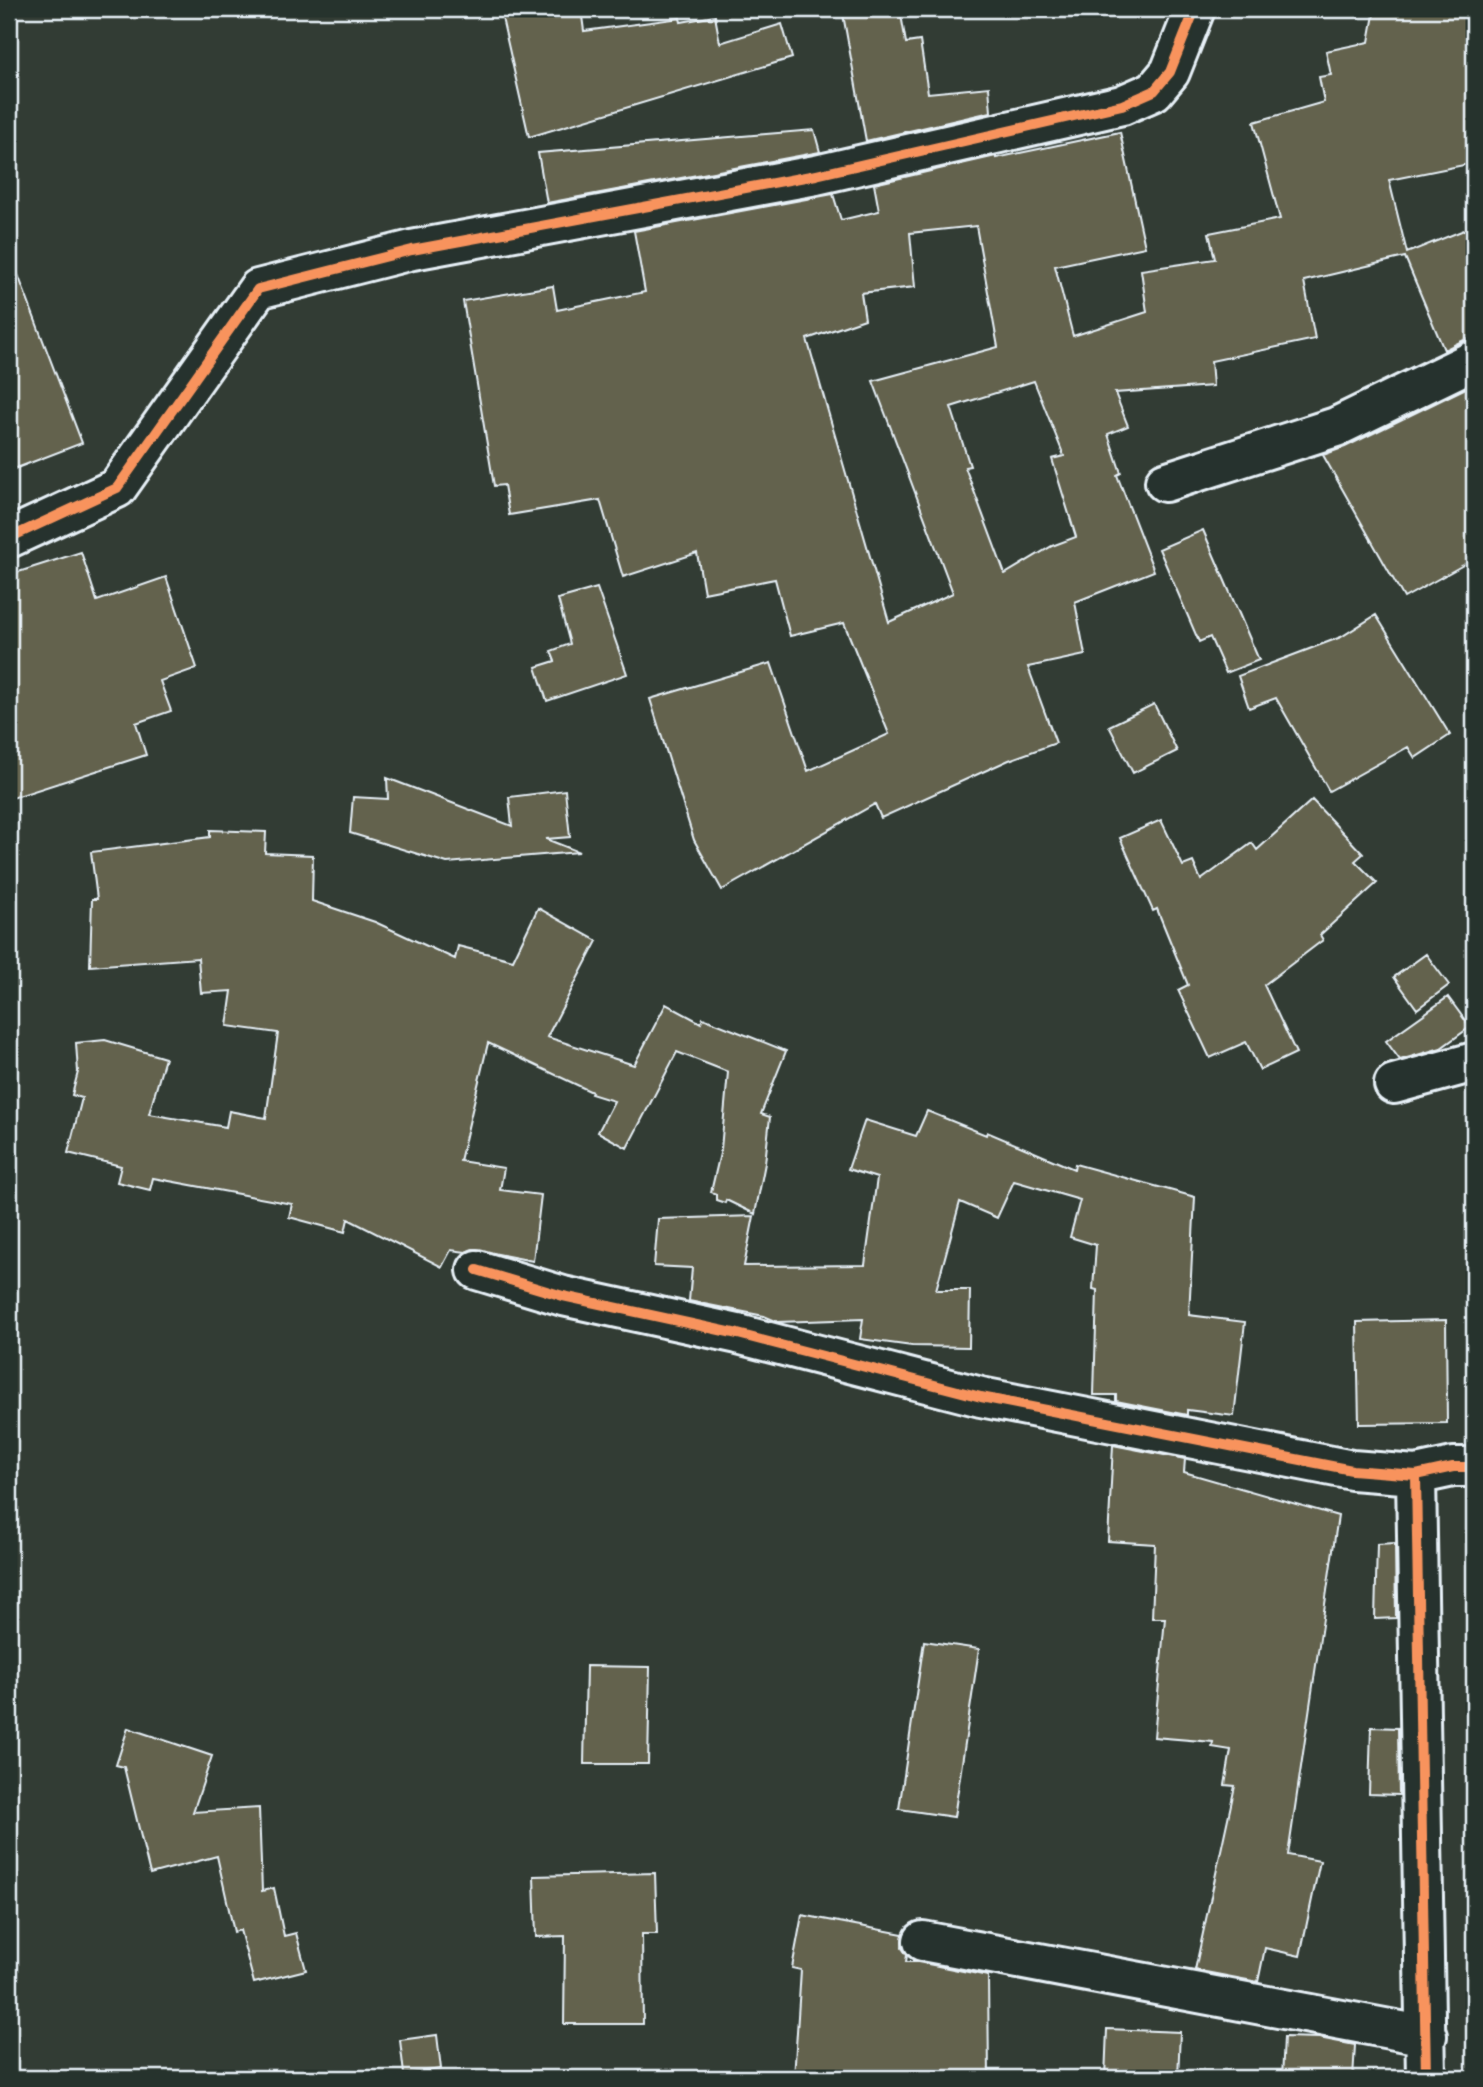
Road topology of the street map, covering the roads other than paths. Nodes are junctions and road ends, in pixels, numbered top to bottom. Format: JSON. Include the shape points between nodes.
{"nodes":[{"id":1,"x":1195,"y":9,"type":"edge"},
{"id":2,"x":1474,"y":360,"type":"edge"},
{"id":3,"x":1165,"y":482,"type":"dead end"},
{"id":4,"x":9,"y":538,"type":"edge"},
{"id":5,"x":1474,"y":1062,"type":"edge"},
{"id":6,"x":1394,"y":1084,"type":"dead end"},
{"id":7,"x":477,"y":1270,"type":"dead end"},
{"id":8,"x":1474,"y":1468,"type":"edge"},
{"id":9,"x":1416,"y":1475,"type":"junction"},
{"id":10,"x":923,"y":1941,"type":"dead end"},
{"id":11,"x":1427,"y":2036,"type":"junction"},
{"id":12,"x":1426,"y":2078,"type":"edge"}],
"edges":[{"from":1,"to":4,"type":"street","via":[[1170,72],[1154,91],[1122,105],[816,175],[412,250],[258,289],[117,488]]},
{"from":2,"to":3,"type":"street","via":[[1336,427]]},
{"from":5,"to":6,"type":"street"},
{"from":7,"to":9,"type":"street","via":[[563,1296],[738,1334],[981,1397],[1352,1470]]},
{"from":8,"to":9,"type":"street","via":[[1453,1467]]},
{"from":9,"to":11,"type":"street"},
{"from":10,"to":11,"type":"street"},
{"from":11,"to":12,"type":"street"}]}
